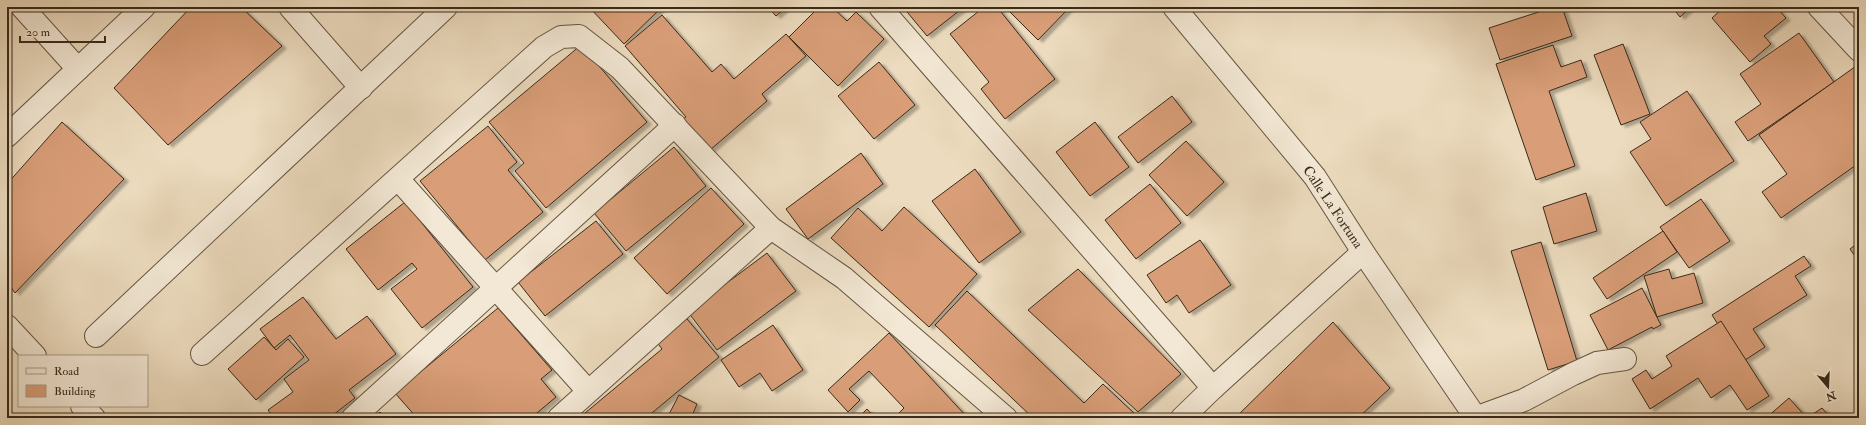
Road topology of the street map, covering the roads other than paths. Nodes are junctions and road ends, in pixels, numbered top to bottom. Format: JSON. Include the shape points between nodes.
{"nodes":[{"id":1,"x":22,"y":7,"type":"edge"},
{"id":2,"x":144,"y":7,"type":"edge"},
{"id":3,"x":290,"y":7,"type":"edge"},
{"id":4,"x":446,"y":7,"type":"edge"},
{"id":5,"x":880,"y":7,"type":"edge"},
{"id":6,"x":1174,"y":7,"type":"edge"},
{"id":7,"x":1819,"y":7,"type":"edge"},
{"id":8,"x":1859,"y":50,"type":"edge"},
{"id":9,"x":78,"y":69,"type":"junction"},
{"id":10,"x":361,"y":88,"type":"junction"},
{"id":11,"x":675,"y":126,"type":"junction"},
{"id":12,"x":7,"y":136,"type":"edge"},
{"id":13,"x":398,"y":179,"type":"junction"},
{"id":14,"x":771,"y":228,"type":"junction"},
{"id":15,"x":1363,"y":252,"type":"junction"},
{"id":16,"x":495,"y":288,"type":"junction"},
{"id":17,"x":7,"y":326,"type":"edge"},
{"id":18,"x":96,"y":336,"type":"dead end"},
{"id":19,"x":202,"y":354,"type":"dead end"},
{"id":20,"x":34,"y":355,"type":"edge"},
{"id":21,"x":1625,"y":359,"type":"dead end"},
{"id":22,"x":1213,"y":388,"type":"junction"},
{"id":23,"x":588,"y":391,"type":"junction"},
{"id":24,"x":83,"y":407,"type":"edge"},
{"id":25,"x":94,"y":418,"type":"edge"},
{"id":26,"x":353,"y":418,"type":"edge"},
{"id":27,"x":559,"y":418,"type":"edge"},
{"id":28,"x":1006,"y":418,"type":"edge"},
{"id":29,"x":1182,"y":418,"type":"edge"},
{"id":30,"x":1475,"y":418,"type":"edge"}],
"edges":[{"from":1,"to":9,"type":"street"},
{"from":2,"to":9,"type":"street"},
{"from":3,"to":10,"type":"street"},
{"from":4,"to":10,"type":"street"},
{"from":5,"to":22,"type":"street"},
{"from":6,"to":15,"type":"street","name":"Calle La Fortuna","via":[[1315,177]]},
{"from":7,"to":8,"type":"street"},
{"from":9,"to":12,"type":"street"},
{"from":10,"to":18,"type":"street"},
{"from":11,"to":13,"type":"street","via":[[620,68],[579,36],[561,37],[544,48]]},
{"from":11,"to":14,"type":"street"},
{"from":11,"to":16,"type":"street"},
{"from":13,"to":16,"type":"street"},
{"from":13,"to":19,"type":"street"},
{"from":14,"to":23,"type":"street"},
{"from":14,"to":28,"type":"street","via":[[844,278]]},
{"from":15,"to":22,"type":"street"},
{"from":15,"to":30,"type":"street","name":"Calle La Fortuna"},
{"from":16,"to":23,"type":"street"},
{"from":16,"to":26,"type":"street"},
{"from":17,"to":20,"type":"street"},
{"from":21,"to":30,"type":"street","via":[[1597,363],[1524,400]]},
{"from":22,"to":29,"type":"street"},
{"from":23,"to":27,"type":"street"},
{"from":24,"to":25,"type":"street"}]}
